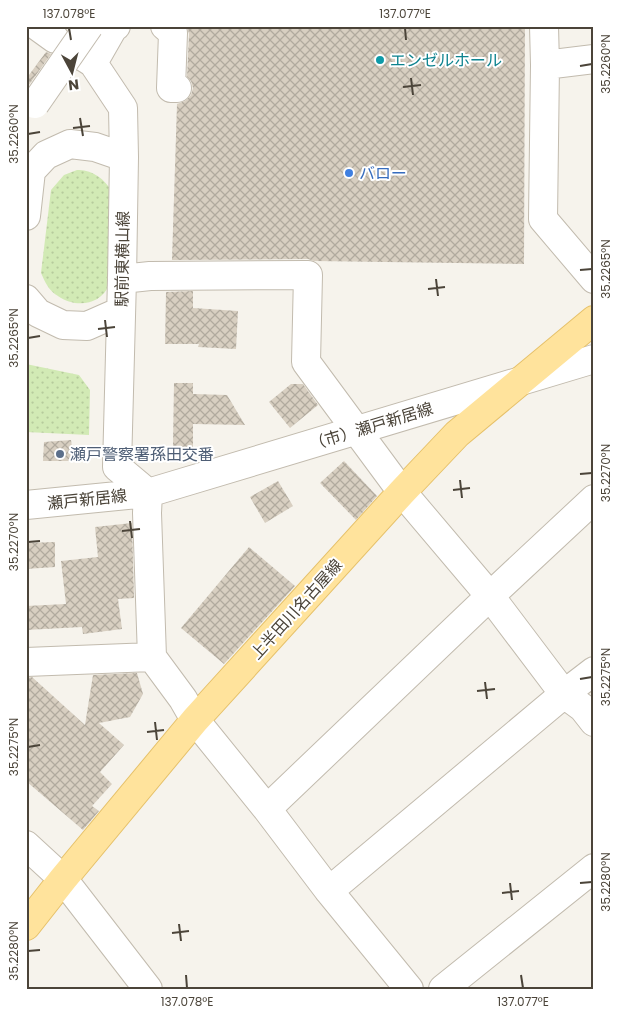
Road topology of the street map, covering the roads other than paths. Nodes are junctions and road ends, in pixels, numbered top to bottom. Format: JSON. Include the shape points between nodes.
{"nodes":[{"id":1,"x":89,"y":26,"type":"edge"},
{"id":2,"x":116,"y":26,"type":"edge"},
{"id":3,"x":165,"y":26,"type":"edge"},
{"id":4,"x":544,"y":26,"type":"edge"},
{"id":5,"x":594,"y":59,"type":"edge"},
{"id":6,"x":545,"y":66,"type":"junction"},
{"id":7,"x":168,"y":88,"type":"dead end"},
{"id":8,"x":35,"y":104,"type":"dead end"},
{"id":9,"x":124,"y":157,"type":"junction"},
{"id":10,"x":26,"y":216,"type":"edge"},
{"id":11,"x":122,"y":279,"type":"junction"},
{"id":12,"x":594,"y":279,"type":"edge"},
{"id":13,"x":26,"y":299,"type":"edge"},
{"id":14,"x":121,"y":311,"type":"junction"},
{"id":15,"x":594,"y":320,"type":"edge"},
{"id":16,"x":594,"y":359,"type":"edge"},
{"id":17,"x":519,"y":381,"type":"junction"},
{"id":18,"x":357,"y":431,"type":"junction"},
{"id":19,"x":402,"y":492,"type":"junction"},
{"id":20,"x":148,"y":493,"type":"junction"},
{"id":21,"x":594,"y":499,"type":"edge"},
{"id":22,"x":26,"y":504,"type":"edge"},
{"id":23,"x":490,"y":596,"type":"junction"},
{"id":24,"x":152,"y":657,"type":"junction"},
{"id":25,"x":26,"y":662,"type":"edge"},
{"id":26,"x":594,"y":671,"type":"edge"},
{"id":27,"x":564,"y":694,"type":"junction"},
{"id":28,"x":195,"y":720,"type":"junction"},
{"id":29,"x":594,"y":722,"type":"edge"},
{"id":30,"x":267,"y":809,"type":"junction"},
{"id":31,"x":26,"y":845,"type":"edge"},
{"id":32,"x":594,"y":868,"type":"edge"},
{"id":33,"x":63,"y":879,"type":"junction"},
{"id":34,"x":329,"y":891,"type":"junction"},
{"id":35,"x":26,"y":926,"type":"edge"},
{"id":36,"x":148,"y":989,"type":"edge"},
{"id":37,"x":409,"y":989,"type":"edge"},
{"id":38,"x":443,"y":989,"type":"edge"}],
"edges":[{"from":1,"to":8,"type":"street","bridge":true},
{"from":2,"to":9,"type":"street","name":"駅前東横山線","via":[[88,60],[123,108]]},
{"from":3,"to":7,"type":"street","via":[[173,33]]},
{"from":4,"to":6,"type":"street"},
{"from":5,"to":6,"type":"street"},
{"from":6,"to":12,"type":"street","via":[[543,219]]},
{"from":9,"to":10,"type":"street","via":[[95,147],[70,144],[46,155],[31,171]]},
{"from":9,"to":11,"type":"street","name":"駅前東横山線"},
{"from":11,"to":14,"type":"street","name":"駅前東横山線"},
{"from":11,"to":18,"type":"street","via":[[308,275],[306,362]]},
{"from":13,"to":14,"type":"street","via":[[38,313],[63,325],[87,326]]},
{"from":14,"to":20,"type":"street","name":"駅前東横山線","via":[[116,467]]},
{"from":15,"to":17,"type":"main road","name":"上半田川名古屋線"},
{"from":16,"to":17,"type":"street","name":"（市）瀬戸新居線"},
{"from":17,"to":18,"type":"street","name":"（市）瀬戸新居線"},
{"from":17,"to":19,"type":"main road","name":"上半田川名古屋線","via":[[457,434]]},
{"from":18,"to":19,"type":"street"},
{"from":18,"to":20,"type":"street","name":"（市）瀬戸新居線"},
{"from":19,"to":23,"type":"street"},
{"from":19,"to":28,"type":"main road","name":"上半田川名古屋線"},
{"from":20,"to":22,"type":"street","name":"瀬戸新居線"},
{"from":20,"to":24,"type":"street"},
{"from":21,"to":23,"type":"street"},
{"from":23,"to":27,"type":"street"},
{"from":23,"to":30,"type":"street"},
{"from":24,"to":25,"type":"street"},
{"from":24,"to":28,"type":"street"},
{"from":26,"to":27,"type":"street"},
{"from":27,"to":29,"type":"street","via":[[583,708]]},
{"from":27,"to":34,"type":"street"},
{"from":28,"to":30,"type":"street"},
{"from":28,"to":33,"type":"main road","name":"上半田川名古屋線"},
{"from":30,"to":34,"type":"street"},
{"from":31,"to":33,"type":"street"},
{"from":32,"to":38,"type":"street"},
{"from":33,"to":35,"type":"main road","name":"上半田川名古屋線"},
{"from":33,"to":36,"type":"street"},
{"from":34,"to":37,"type":"street"}]}
